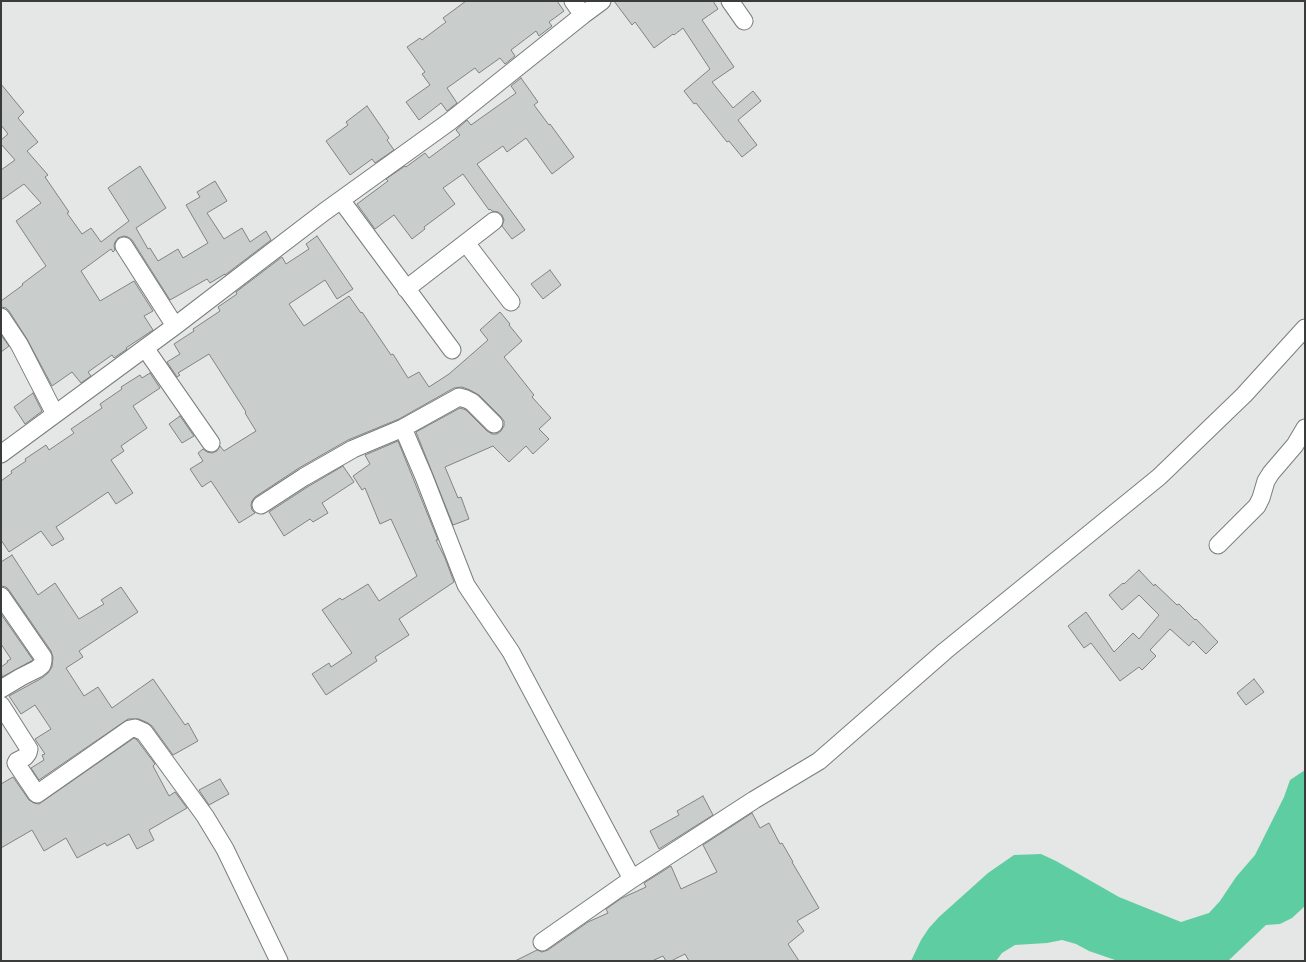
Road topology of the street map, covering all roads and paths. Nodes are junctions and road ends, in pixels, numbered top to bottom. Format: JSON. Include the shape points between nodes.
{"nodes":[{"id":1,"x":602,"y":1,"type":"edge"},
{"id":2,"x":730,"y":1,"type":"edge"},
{"id":3,"x":578,"y":8,"type":"edge"},
{"id":4,"x":744,"y":21,"type":"dead end"},
{"id":5,"x":340,"y":200,"type":"junction"},
{"id":6,"x":494,"y":221,"type":"dead end"},
{"id":7,"x":466,"y":243,"type":"junction"},
{"id":8,"x":124,"y":246,"type":"dead end"},
{"id":9,"x":406,"y":289,"type":"junction"},
{"id":10,"x":511,"y":302,"type":"dead end"},
{"id":11,"x":1,"y":317,"type":"edge"},
{"id":12,"x":175,"y":326,"type":"junction"},
{"id":13,"x":1305,"y":328,"type":"edge"},
{"id":14,"x":145,"y":348,"type":"junction"},
{"id":15,"x":452,"y":350,"type":"dead end"},
{"id":16,"x":55,"y":414,"type":"junction"},
{"id":17,"x":494,"y":424,"type":"dead end"},
{"id":18,"x":403,"y":428,"type":"junction"},
{"id":19,"x":1305,"y":428,"type":"edge"},
{"id":20,"x":211,"y":443,"type":"dead end"},
{"id":21,"x":1,"y":454,"type":"edge"},
{"id":22,"x":261,"y":505,"type":"dead end"},
{"id":23,"x":1218,"y":545,"type":"dead end"},
{"id":24,"x":1,"y":596,"type":"edge"},
{"id":25,"x":1,"y":689,"type":"edge"},
{"id":26,"x":1,"y":705,"type":"edge"},
{"id":27,"x":632,"y":879,"type":"junction"},
{"id":28,"x":542,"y":942,"type":"dead end"},
{"id":29,"x":279,"y":961,"type":"edge"}],
"edges":[{"from":1,"to":3,"type":"street"},
{"from":2,"to":4,"type":"street"},
{"from":3,"to":5,"type":"street","via":[[449,122]]},
{"from":5,"to":9,"type":"street"},
{"from":5,"to":12,"type":"street"},
{"from":6,"to":7,"type":"street"},
{"from":7,"to":9,"type":"street"},
{"from":7,"to":10,"type":"street"},
{"from":8,"to":12,"type":"street"},
{"from":9,"to":15,"type":"street"},
{"from":11,"to":16,"type":"street","via":[[19,344]]},
{"from":12,"to":14,"type":"street"},
{"from":13,"to":27,"type":"street","via":[[1244,395],[1159,477],[946,651],[820,761],[754,800]]},
{"from":14,"to":16,"type":"street"},
{"from":14,"to":20,"type":"street"},
{"from":16,"to":21,"type":"street"},
{"from":17,"to":18,"type":"street","via":[[472,402],[459,397]]},
{"from":18,"to":22,"type":"street","via":[[353,449]]},
{"from":18,"to":27,"type":"street","via":[[466,585],[511,652]]},
{"from":19,"to":23,"type":"street","via":[[1266,481],[1257,506]]},
{"from":24,"to":25,"type":"street","via":[[43,657],[42,665],[37,669]]},
{"from":26,"to":29,"type":"street","via":[[29,749],[28,754],[16,763],[38,794],[130,729],[135,728],[144,732],[205,816],[225,849]]},
{"from":27,"to":28,"type":"street"}]}
